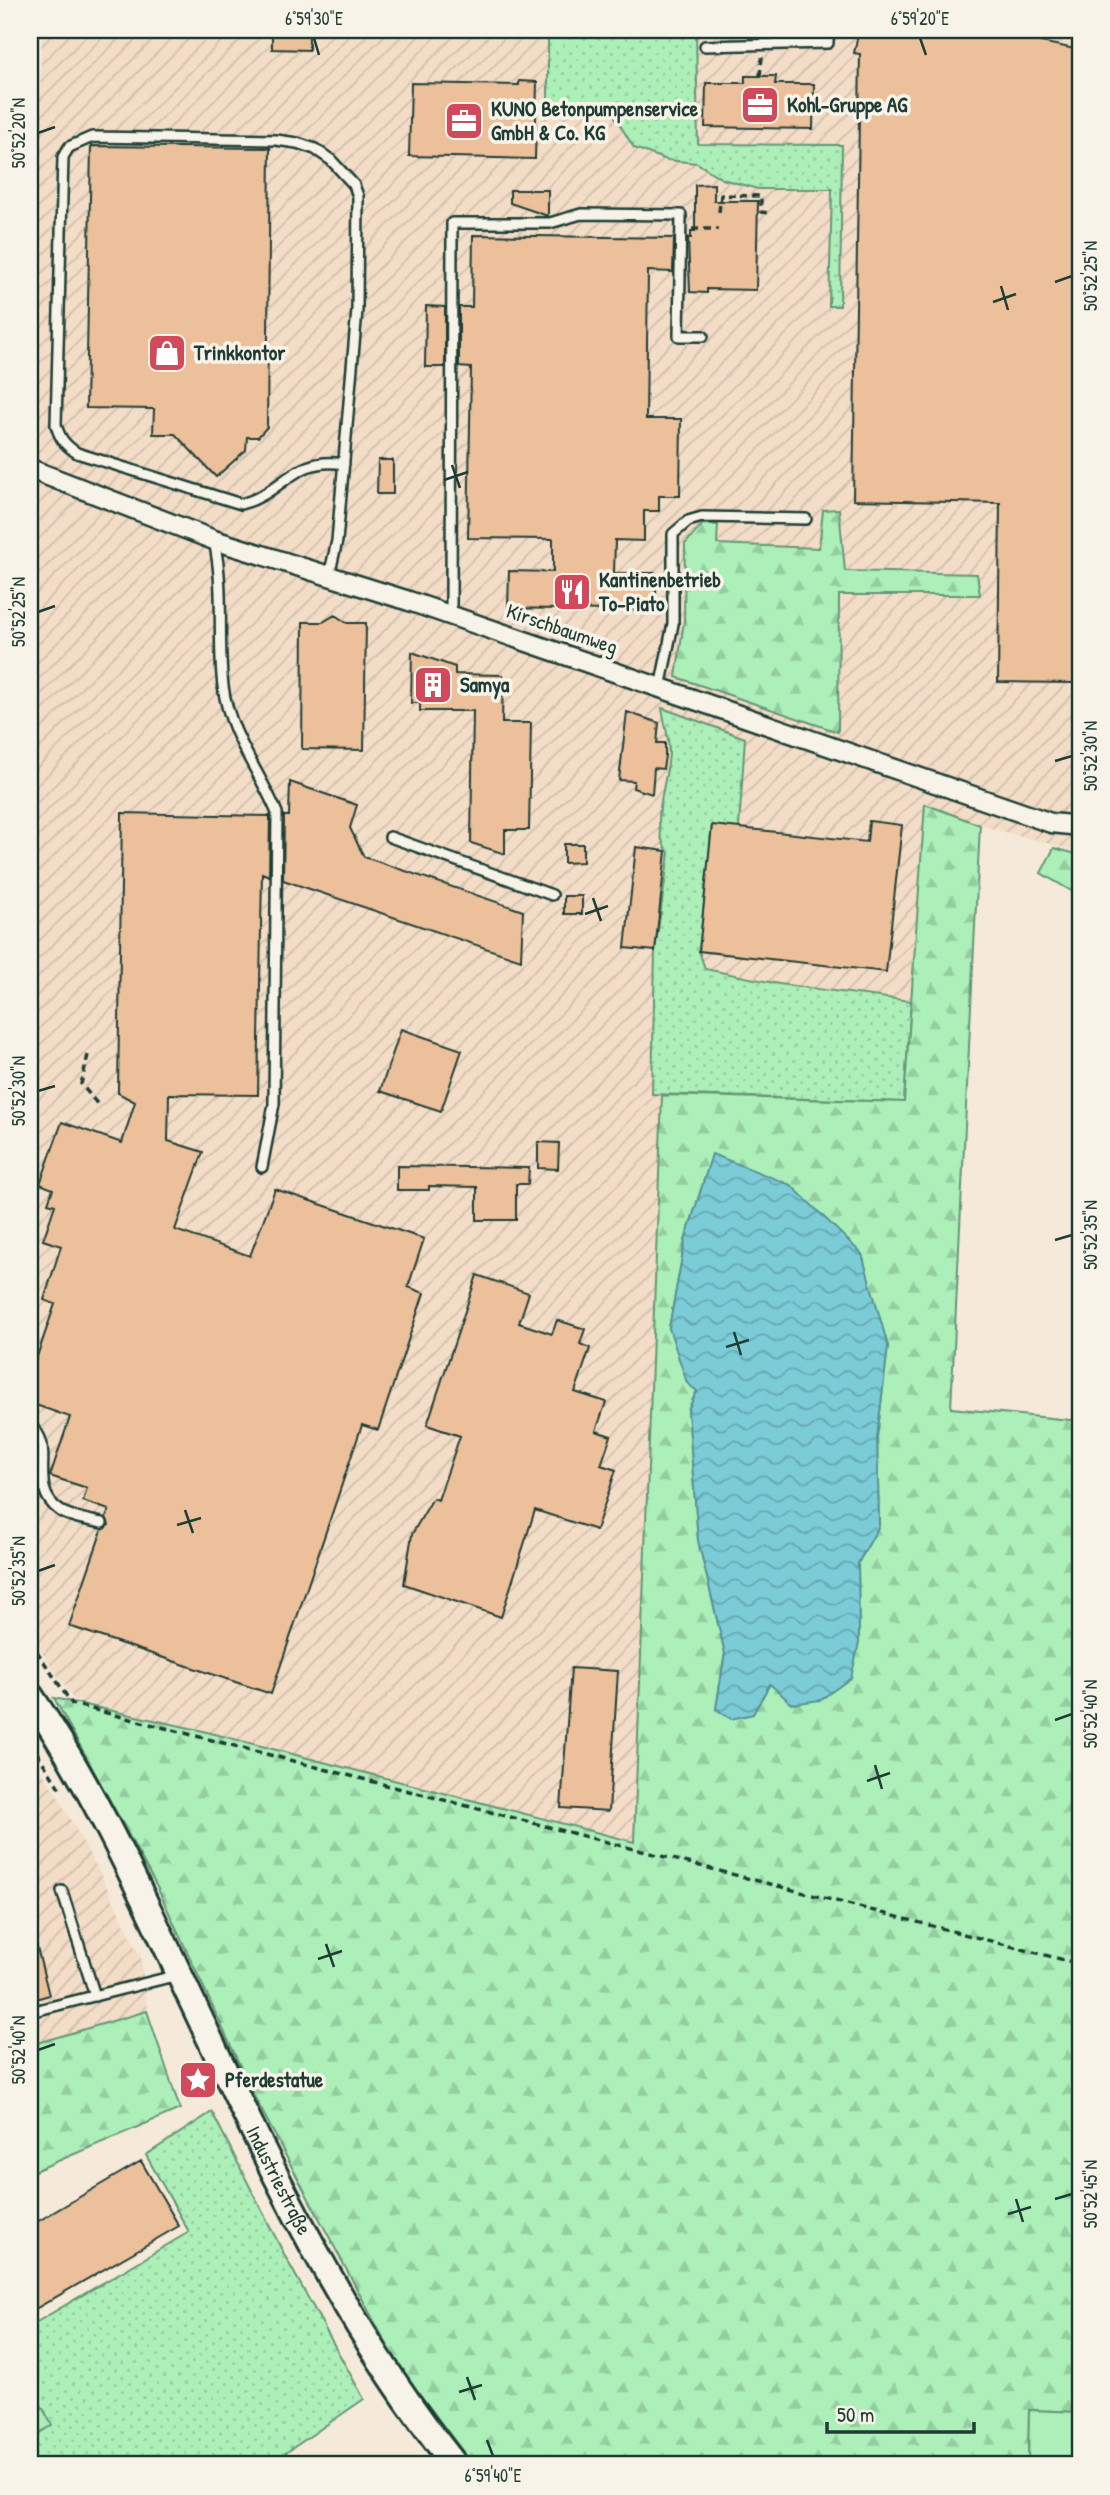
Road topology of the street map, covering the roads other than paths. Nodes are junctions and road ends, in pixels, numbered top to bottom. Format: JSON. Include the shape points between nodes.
{"nodes":[{"id":1,"x":828,"y":30,"type":"edge"},
{"id":2,"x":1062,"y":30,"type":"edge"},
{"id":3,"x":1080,"y":33,"type":"edge"},
{"id":4,"x":705,"y":46,"type":"dead end"},
{"id":5,"x":703,"y":336,"type":"dead end"},
{"id":6,"x":344,"y":464,"type":"junction"},
{"id":7,"x":30,"y":468,"type":"edge"},
{"id":8,"x":806,"y":519,"type":"dead end"},
{"id":9,"x":214,"y":540,"type":"junction"},
{"id":10,"x":329,"y":576,"type":"junction"},
{"id":11,"x":452,"y":615,"type":"junction"},
{"id":12,"x":660,"y":688,"type":"junction"},
{"id":13,"x":1080,"y":826,"type":"edge"},
{"id":14,"x":390,"y":837,"type":"dead end"},
{"id":15,"x":552,"y":895,"type":"dead end"},
{"id":16,"x":262,"y":1167,"type":"dead end"},
{"id":17,"x":30,"y":1426,"type":"edge"},
{"id":18,"x":102,"y":1523,"type":"dead end"},
{"id":19,"x":30,"y":1695,"type":"edge"},
{"id":20,"x":62,"y":1891,"type":"dead end"},
{"id":21,"x":179,"y":1975,"type":"junction"},
{"id":22,"x":95,"y":1996,"type":"junction"},
{"id":23,"x":30,"y":2012,"type":"edge"},
{"id":24,"x":455,"y":2465,"type":"edge"}],
"edges":[{"from":1,"to":4,"type":"lane","via":[[828,43]]},
{"from":2,"to":3,"type":"lane"},
{"from":5,"to":11,"type":"lane","via":[[679,336],[681,215],[581,214],[550,223],[452,223]]},
{"from":6,"to":6,"type":"lane","via":[[357,285],[358,196],[345,174],[315,149],[276,140],[92,137],[69,147],[63,157],[56,425],[66,446],[241,504],[255,500],[306,466],[327,461]]},
{"from":6,"to":10,"type":"lane"},
{"from":7,"to":9,"type":"street","name":"Kirschbaumweg"},
{"from":8,"to":12,"type":"lane","via":[[702,517],[688,521],[673,534],[673,624]]},
{"from":9,"to":10,"type":"street","name":"Kirschbaumweg"},
{"from":9,"to":16,"type":"lane","via":[[221,576],[223,686],[228,712],[238,741],[264,780],[277,813],[274,1104]]},
{"from":10,"to":11,"type":"street","name":"Kirschbaumweg"},
{"from":11,"to":12,"type":"street","name":"Kirschbaumweg"},
{"from":12,"to":13,"type":"street","name":"Kirschbaumweg","via":[[1051,823]]},
{"from":14,"to":15,"type":"lane"},
{"from":17,"to":18,"type":"lane","via":[[37,1431],[44,1451],[40,1475],[48,1499],[61,1512]]},
{"from":19,"to":21,"type":"main road","name":"Industriestraße","via":[[138,1883]]},
{"from":20,"to":22,"type":"lane"},
{"from":21,"to":22,"type":"lane"},
{"from":21,"to":24,"type":"main road","name":"Industriestraße","via":[[270,2164],[341,2296],[410,2406]]},
{"from":22,"to":23,"type":"lane"}]}
